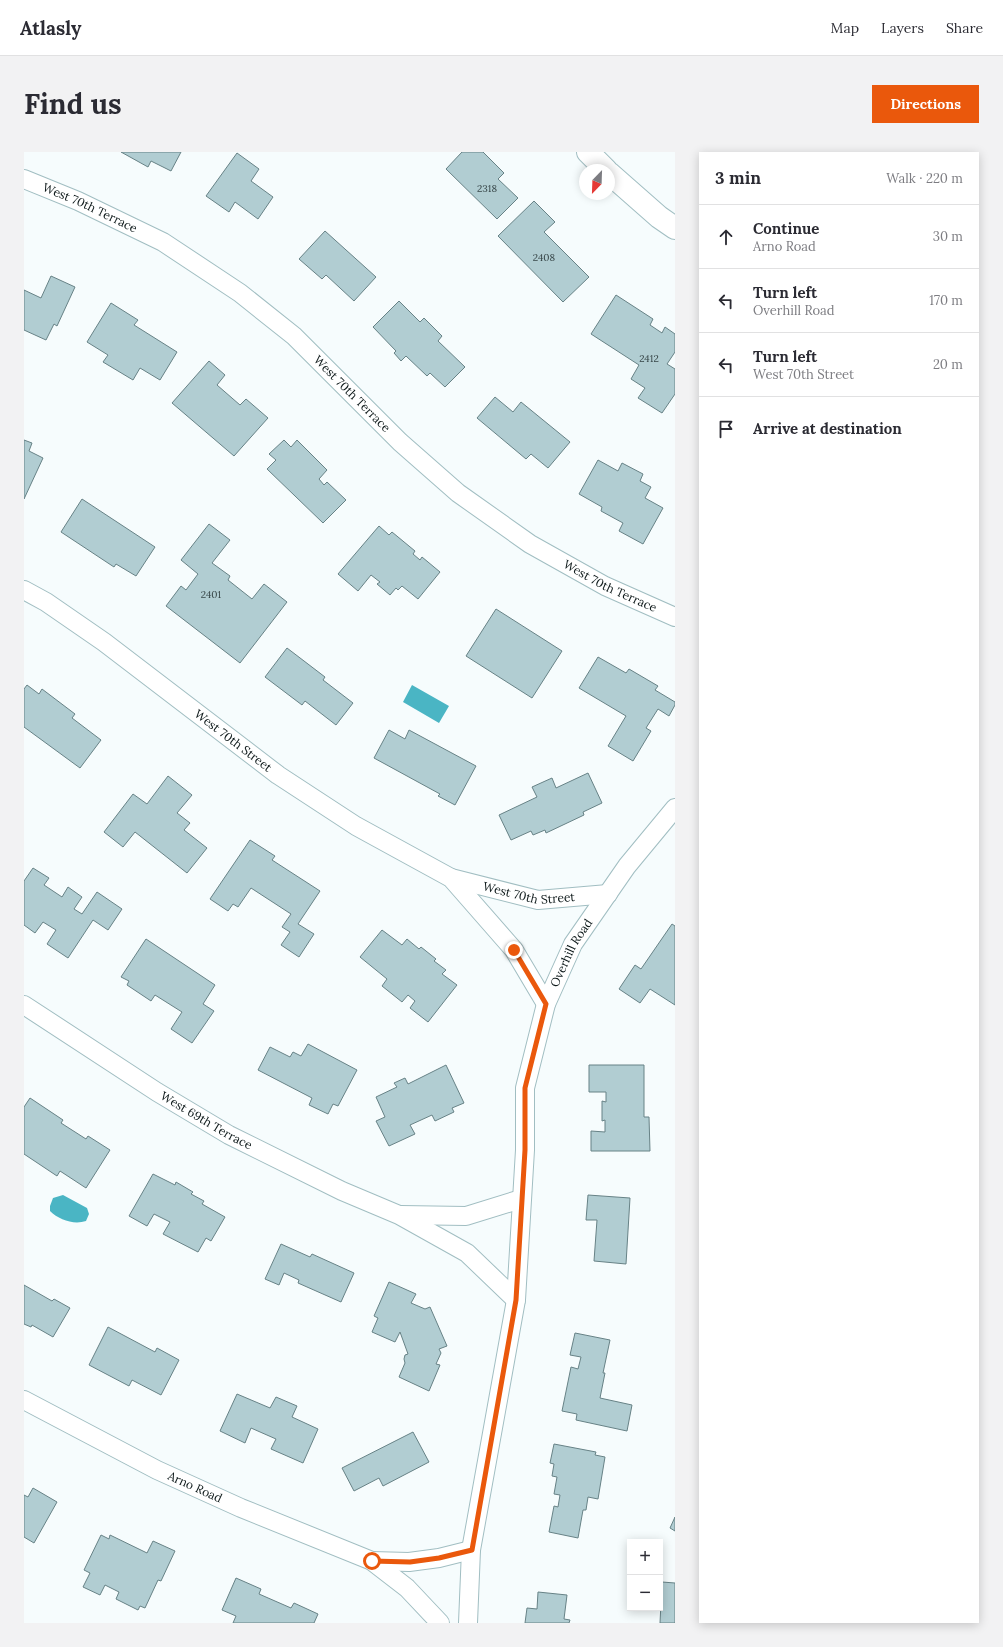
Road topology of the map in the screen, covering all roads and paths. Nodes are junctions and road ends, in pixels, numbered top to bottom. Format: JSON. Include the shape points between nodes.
{"nodes":[{"id":1,"x":588,"y":152,"type":"edge"},
{"id":2,"x":600,"y":164,"type":"edge"},
{"id":3,"x":615,"y":178,"type":"edge"},
{"id":4,"x":24,"y":179,"type":"edge"},
{"id":5,"x":675,"y":228,"type":"edge"},
{"id":6,"x":24,"y":590,"type":"edge"},
{"id":7,"x":675,"y":617,"type":"edge"},
{"id":8,"x":675,"y":808,"type":"edge"},
{"id":9,"x":451,"y":878,"type":"junction"},
{"id":10,"x":608,"y":894,"type":"junction"},
{"id":11,"x":546,"y":1004,"type":"junction"},
{"id":12,"x":24,"y":1005,"type":"edge"},
{"id":13,"x":521,"y":1198,"type":"junction"},
{"id":14,"x":399,"y":1215,"type":"junction"},
{"id":15,"x":516,"y":1300,"type":"junction"},
{"id":16,"x":24,"y":1400,"type":"edge"},
{"id":17,"x":472,"y":1550,"type":"junction"},
{"id":18,"x":372,"y":1561,"type":"junction"},
{"id":19,"x":440,"y":1623,"type":"edge"},
{"id":20,"x":468,"y":1623,"type":"edge"}],
"edges":[{"from":1,"to":2,"type":"street"},
{"from":3,"to":5,"type":"street"},
{"from":4,"to":7,"type":"street","name":"West 70th Terrace","via":[[163,242],[240,293],[294,336],[400,442],[458,493],[530,544],[605,586]]},
{"from":6,"to":9,"type":"street","name":"West 70th Street","via":[[104,642],[278,775],[356,826]]},
{"from":8,"to":10,"type":"street","name":"Overhill Road","via":[[626,866]]},
{"from":9,"to":10,"type":"street","name":"West 70th Street","via":[[538,900]]},
{"from":9,"to":11,"type":"street","name":"West 70th Street","via":[[514,950]]},
{"from":10,"to":11,"type":"street","name":"Overhill Road","via":[[573,944]]},
{"from":11,"to":13,"type":"street","name":"Overhill Road","via":[[525,1088],[525,1150]]},
{"from":12,"to":14,"type":"street","name":"West 69th Terrace","via":[[157,1092],[229,1135],[342,1191]]},
{"from":13,"to":14,"type":"street","name":"West 69th Terrace","via":[[466,1216]]},
{"from":13,"to":15,"type":"street","name":"Overhill Road"},
{"from":14,"to":15,"type":"street","name":"West 69th Terrace","via":[[467,1253]]},
{"from":15,"to":17,"type":"street","name":"Overhill Road"},
{"from":16,"to":18,"type":"street","name":"Arno Road","via":[[157,1470],[241,1508]]},
{"from":17,"to":18,"type":"street","name":"Arno Road","via":[[410,1562]]},
{"from":17,"to":20,"type":"street","name":"Overhill Road"},
{"from":18,"to":19,"type":"street","name":"Arno Road","via":[[407,1588]]}]}
